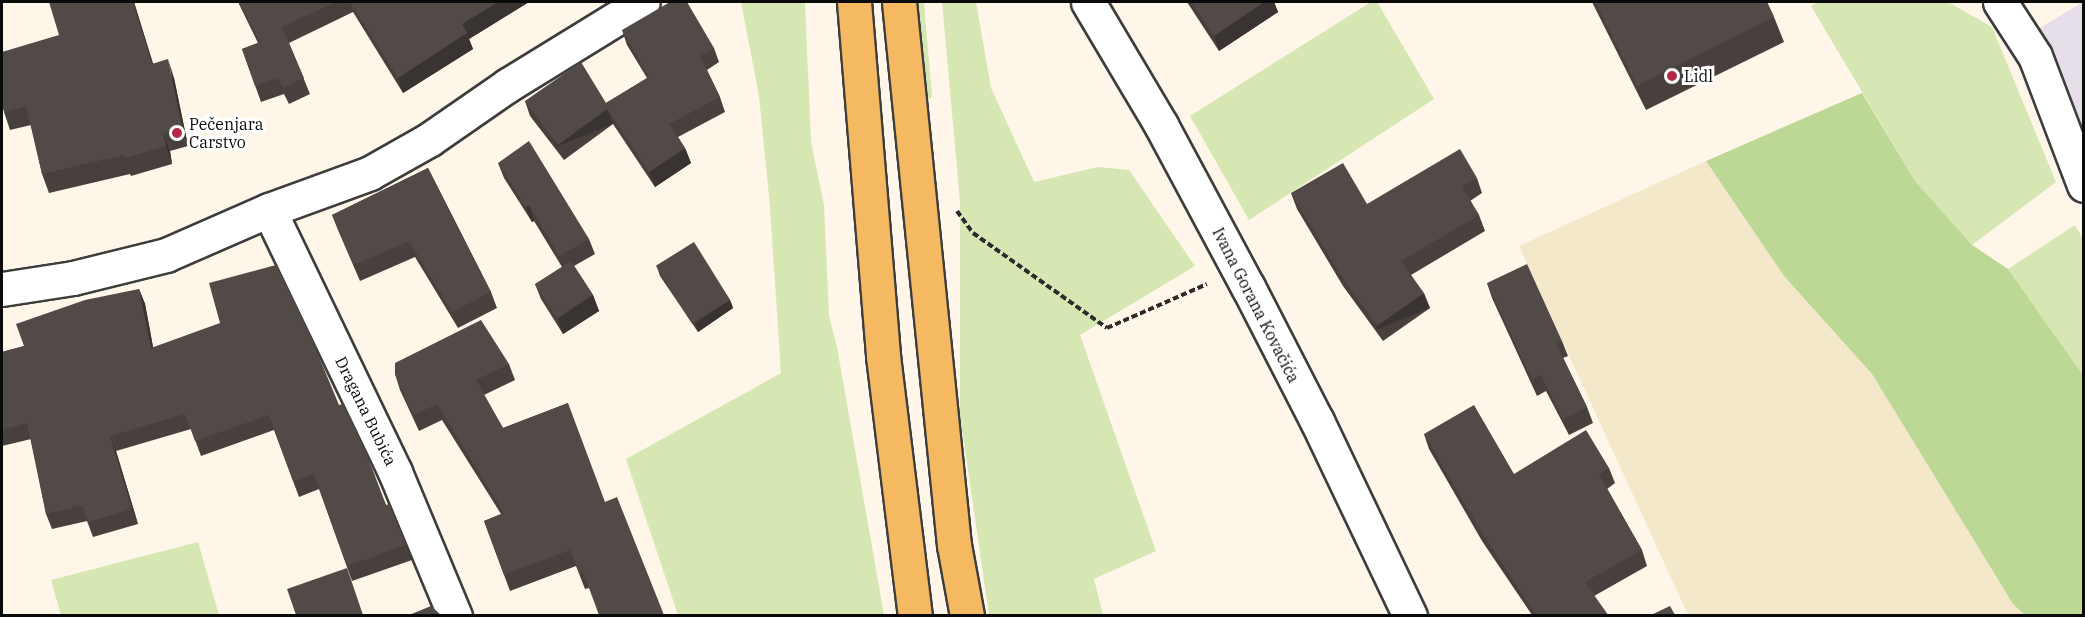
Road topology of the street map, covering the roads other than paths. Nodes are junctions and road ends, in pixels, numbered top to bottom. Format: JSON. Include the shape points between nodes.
{"nodes":[{"id":1,"x":643,"y":2,"type":"edge"},
{"id":2,"x":854,"y":2,"type":"edge"},
{"id":3,"x":899,"y":2,"type":"edge"},
{"id":4,"x":1088,"y":2,"type":"edge"},
{"id":5,"x":2000,"y":2,"type":"edge"},
{"id":6,"x":2084,"y":184,"type":"edge"},
{"id":7,"x":269,"y":210,"type":"junction"},
{"id":8,"x":2,"y":289,"type":"edge"},
{"id":9,"x":454,"y":615,"type":"edge"},
{"id":10,"x":915,"y":615,"type":"edge"},
{"id":11,"x":967,"y":615,"type":"edge"},
{"id":12,"x":1410,"y":615,"type":"edge"}],
"edges":[{"from":1,"to":7,"type":"street","via":[[508,85],[430,139],[370,173]]},
{"from":2,"to":10,"type":"main road","via":[[883,356]]},
{"from":3,"to":11,"type":"main road","via":[[954,545]]},
{"from":4,"to":12,"type":"street","name":"Ivana Gorana Kovačića","via":[[1161,125],[1239,270]]},
{"from":5,"to":6,"type":"street","via":[[2035,56]]},
{"from":7,"to":8,"type":"street","via":[[166,255],[73,278]]},
{"from":7,"to":9,"type":"street","name":"Dragana Bubića","via":[[395,472]]}]}
